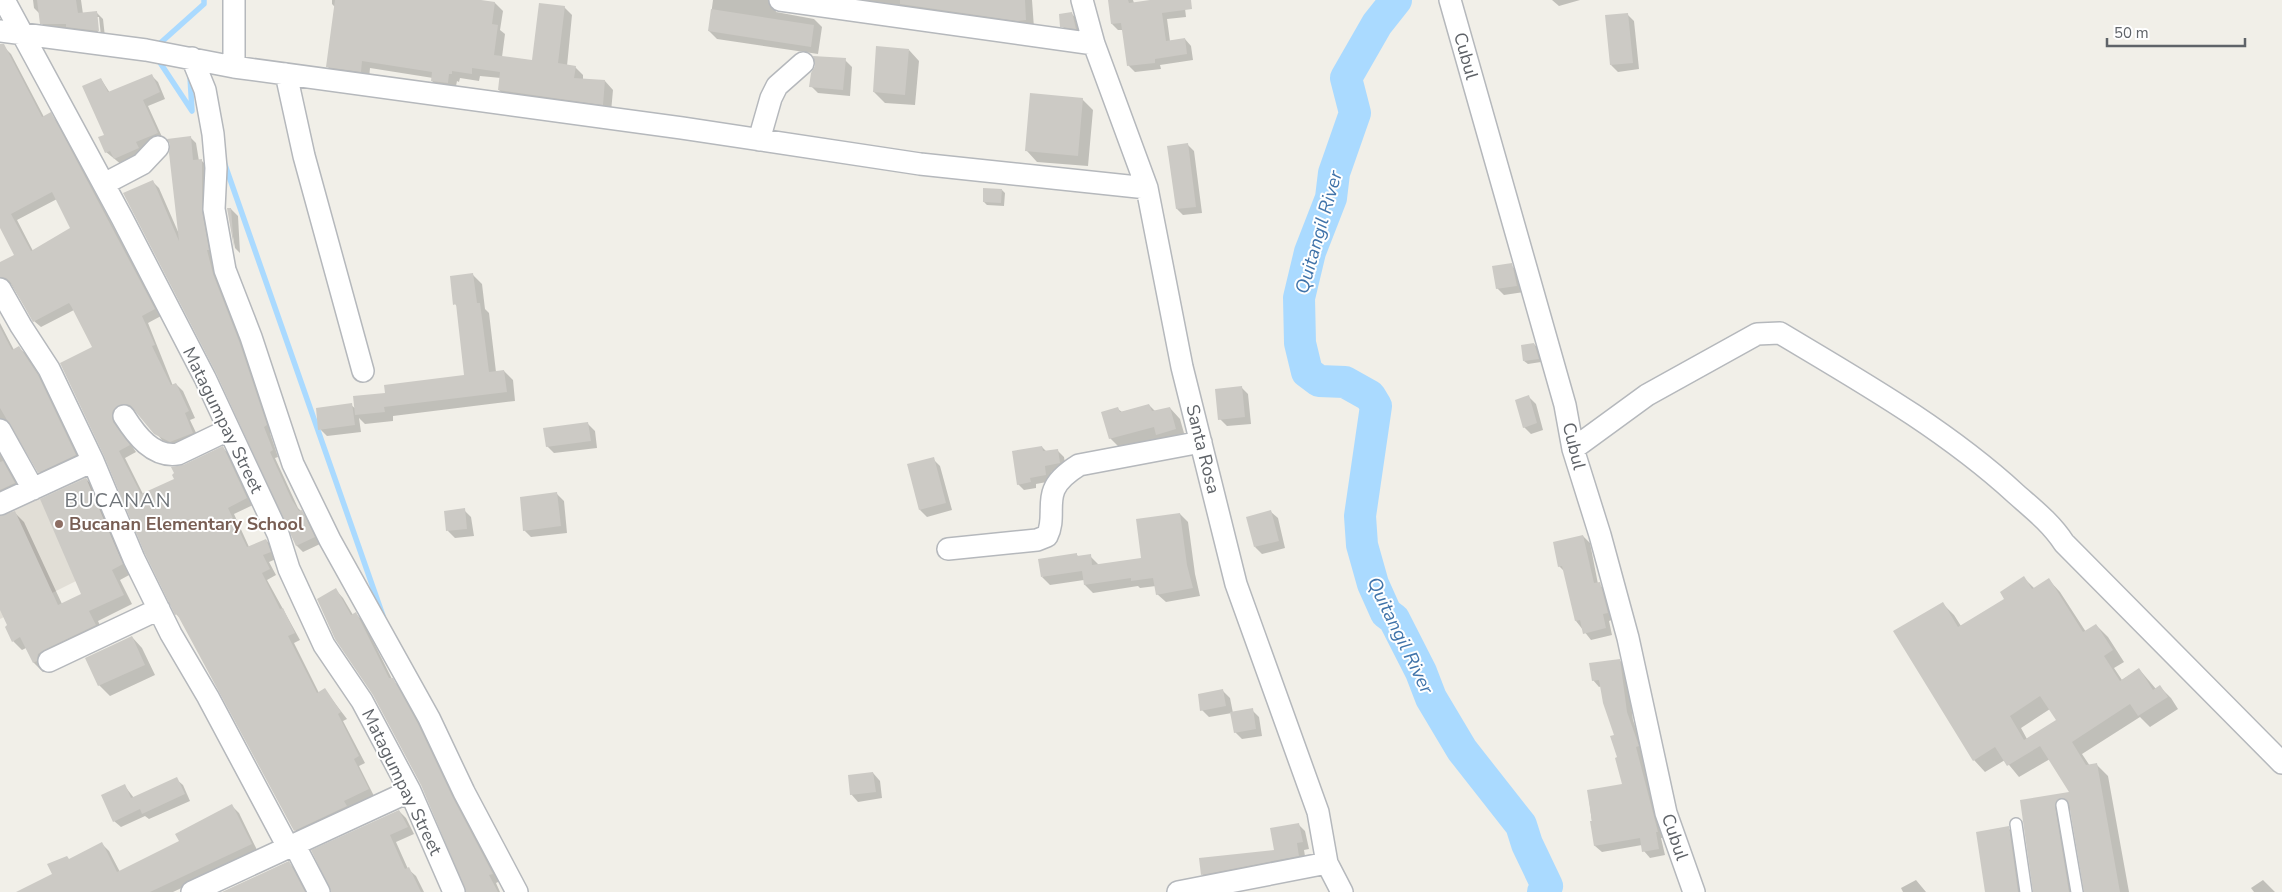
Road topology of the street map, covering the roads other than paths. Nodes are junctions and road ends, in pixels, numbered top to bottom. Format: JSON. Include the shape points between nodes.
{"nodes":[{"id":1,"x":4,"y":0,"type":"edge"},
{"id":2,"x":234,"y":0,"type":"edge"},
{"id":3,"x":780,"y":0,"type":"edge"},
{"id":4,"x":1082,"y":0,"type":"edge"},
{"id":5,"x":1450,"y":0,"type":"edge"},
{"id":6,"x":0,"y":31,"type":"edge"},
{"id":7,"x":22,"y":32,"type":"junction"},
{"id":8,"x":1094,"y":44,"type":"junction"},
{"id":9,"x":192,"y":58,"type":"junction"},
{"id":10,"x":803,"y":62,"type":"dead end"},
{"id":11,"x":234,"y":67,"type":"junction"},
{"id":12,"x":286,"y":74,"type":"junction"},
{"id":13,"x":759,"y":140,"type":"junction"},
{"id":14,"x":158,"y":147,"type":"dead end"},
{"id":15,"x":104,"y":184,"type":"junction"},
{"id":16,"x":1147,"y":188,"type":"junction"},
{"id":17,"x":0,"y":289,"type":"edge"},
{"id":18,"x":363,"y":371,"type":"dead end"},
{"id":19,"x":124,"y":416,"type":"dead end"},
{"id":20,"x":0,"y":430,"type":"edge"},
{"id":21,"x":228,"y":430,"type":"junction"},
{"id":22,"x":1201,"y":442,"type":"junction"},
{"id":23,"x":1573,"y":450,"type":"junction"},
{"id":24,"x":93,"y":461,"type":"junction"},
{"id":25,"x":33,"y":489,"type":"junction"},
{"id":26,"x":0,"y":504,"type":"edge"},
{"id":27,"x":948,"y":550,"type":"dead end"},
{"id":28,"x":159,"y":609,"type":"junction"},
{"id":29,"x":49,"y":661,"type":"dead end"},
{"id":30,"x":2282,"y":763,"type":"edge"},
{"id":31,"x":410,"y":791,"type":"junction"},
{"id":32,"x":2062,"y":805,"type":"dead end"},
{"id":33,"x":2016,"y":824,"type":"dead end"},
{"id":34,"x":291,"y":845,"type":"junction"},
{"id":35,"x":1326,"y":863,"type":"junction"},
{"id":36,"x":192,"y":892,"type":"edge"},
{"id":37,"x":319,"y":892,"type":"edge"},
{"id":38,"x":454,"y":892,"type":"edge"},
{"id":39,"x":517,"y":892,"type":"edge"},
{"id":40,"x":1178,"y":892,"type":"edge"},
{"id":41,"x":1342,"y":892,"type":"edge"},
{"id":42,"x":1694,"y":892,"type":"edge"},
{"id":43,"x":2026,"y":892,"type":"edge"},
{"id":44,"x":2077,"y":892,"type":"edge"}],
"edges":[{"from":1,"to":7,"type":"street","name":"Matagumpay Street"},
{"from":2,"to":11,"type":"street"},
{"from":3,"to":8,"type":"street"},
{"from":4,"to":8,"type":"street","name":"Santa Rosa"},
{"from":5,"to":23,"type":"street","name":"Cubul","via":[[1565,406]]},
{"from":6,"to":7,"type":"street"},
{"from":7,"to":9,"type":"street"},
{"from":7,"to":15,"type":"street","name":"Matagumpay Street"},
{"from":8,"to":16,"type":"street","name":"Santa Rosa"},
{"from":9,"to":11,"type":"street"},
{"from":9,"to":39,"type":"street","via":[[205,90],[213,134],[216,168],[214,209],[224,270],[251,337],[292,464],[330,540],[429,718]]},
{"from":10,"to":13,"type":"street","via":[[777,86]]},
{"from":11,"to":12,"type":"street"},
{"from":12,"to":13,"type":"street"},
{"from":12,"to":18,"type":"street","via":[[304,156]]},
{"from":13,"to":16,"type":"street","via":[[920,164]]},
{"from":14,"to":15,"type":"street","via":[[142,164]]},
{"from":15,"to":21,"type":"street","name":"Matagumpay Street","via":[[205,378]]},
{"from":16,"to":22,"type":"street","name":"Santa Rosa","via":[[1182,367]]},
{"from":17,"to":24,"type":"street","via":[[49,369]]},
{"from":19,"to":21,"type":"street","via":[[146,444],[170,455]]},
{"from":20,"to":25,"type":"street"},
{"from":21,"to":31,"type":"street","name":"Matagumpay Street","via":[[278,534],[289,569],[324,644],[362,701]]},
{"from":22,"to":27,"type":"street","via":[[1079,465],[1069,471],[1054,489],[1051,527],[1047,536]]},
{"from":22,"to":35,"type":"street","name":"Santa Rosa","via":[[1236,584],[1318,812]]},
{"from":23,"to":30,"type":"street","via":[[1647,395],[1757,334],[1780,333],[1918,416],[1989,469],[2055,528],[2064,543]]},
{"from":23,"to":42,"type":"street","name":"Cubul","via":[[1628,638],[1666,813]]},
{"from":24,"to":25,"type":"street"},
{"from":24,"to":28,"type":"street"},
{"from":25,"to":26,"type":"street"},
{"from":28,"to":29,"type":"street"},
{"from":28,"to":34,"type":"street"},
{"from":31,"to":34,"type":"street"},
{"from":31,"to":38,"type":"street","name":"Matagumpay Street"},
{"from":32,"to":44,"type":"lane"},
{"from":33,"to":43,"type":"lane"},
{"from":34,"to":36,"type":"street"},
{"from":34,"to":37,"type":"street"},
{"from":35,"to":40,"type":"street"},
{"from":35,"to":41,"type":"street","name":"Santa Rosa"}]}
